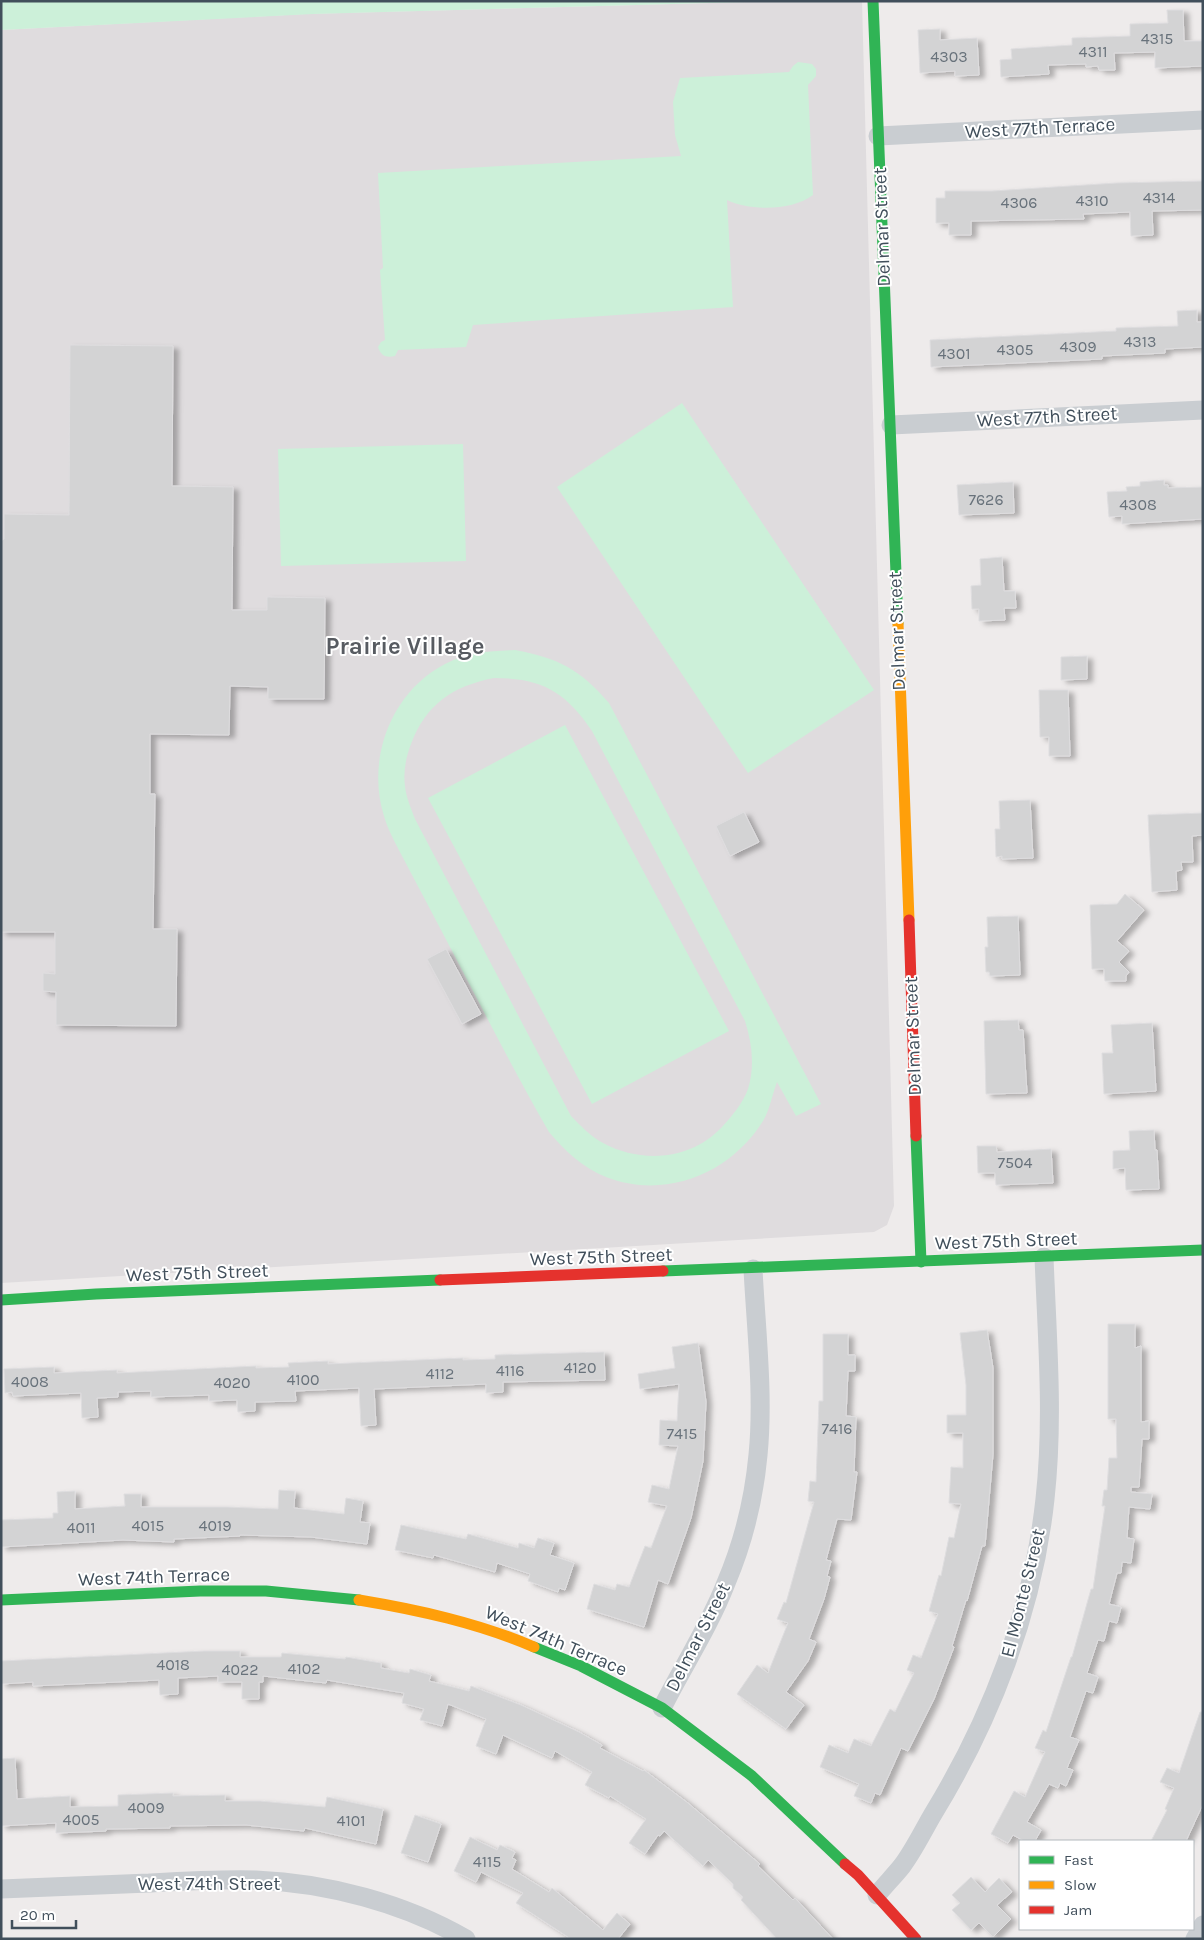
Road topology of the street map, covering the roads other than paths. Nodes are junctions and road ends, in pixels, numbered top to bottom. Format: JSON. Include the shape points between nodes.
{"nodes":[{"id":1,"x":873,"y":1,"type":"edge"},
{"id":2,"x":1203,"y":120,"type":"edge"},
{"id":3,"x":878,"y":136,"type":"junction"},
{"id":4,"x":1203,"y":410,"type":"edge"},
{"id":5,"x":891,"y":425,"type":"junction"},
{"id":6,"x":1203,"y":1250,"type":"edge"},
{"id":7,"x":1044,"y":1257,"type":"junction"},
{"id":8,"x":921,"y":1262,"type":"junction"},
{"id":9,"x":754,"y":1268,"type":"junction"},
{"id":10,"x":1,"y":1300,"type":"edge"},
{"id":11,"x":1,"y":1600,"type":"edge"},
{"id":12,"x":662,"y":1708,"type":"junction"},
{"id":13,"x":1,"y":1890,"type":"edge"},
{"id":14,"x":877,"y":1895,"type":"junction"},
{"id":15,"x":1203,"y":1925,"type":"edge"},
{"id":16,"x":466,"y":1939,"type":"edge"},
{"id":17,"x":916,"y":1939,"type":"edge"},
{"id":18,"x":1195,"y":1939,"type":"edge"}],
"edges":[{"from":1,"to":3,"type":"street","name":"Delmar Street"},
{"from":2,"to":3,"type":"street","name":"West 77th Terrace"},
{"from":3,"to":5,"type":"street","name":"Delmar Street"},
{"from":4,"to":5,"type":"street","name":"West 77th Street"},
{"from":5,"to":8,"type":"street","name":"Delmar Street"},
{"from":6,"to":7,"type":"street","name":"West 75th Street"},
{"from":7,"to":8,"type":"street","name":"West 75th Street"},
{"from":7,"to":14,"type":"street","name":"El Monte Street","via":[[1050,1416],[1045,1500],[1032,1576],[1013,1645],[989,1709],[945,1795],[902,1865]]},
{"from":8,"to":9,"type":"street","name":"West 75th Street"},
{"from":9,"to":10,"type":"street","name":"West 75th Street"},
{"from":9,"to":12,"type":"street","name":"Delmar Street","via":[[760,1410],[758,1455],[747,1520],[709,1624]]},
{"from":11,"to":12,"type":"street","name":"West 74th Terrace","via":[[200,1591],[266,1591],[344,1597],[461,1621],[521,1641],[581,1666]]},
{"from":12,"to":14,"type":"street","name":"West 74th Terrace","via":[[752,1776]]},
{"from":13,"to":16,"type":"street","name":"West 74th Street","via":[[256,1880],[312,1886],[360,1897],[407,1912]]},
{"from":14,"to":17,"type":"street","name":"West 74th Terrace"},
{"from":15,"to":18,"type":"street"}]}
